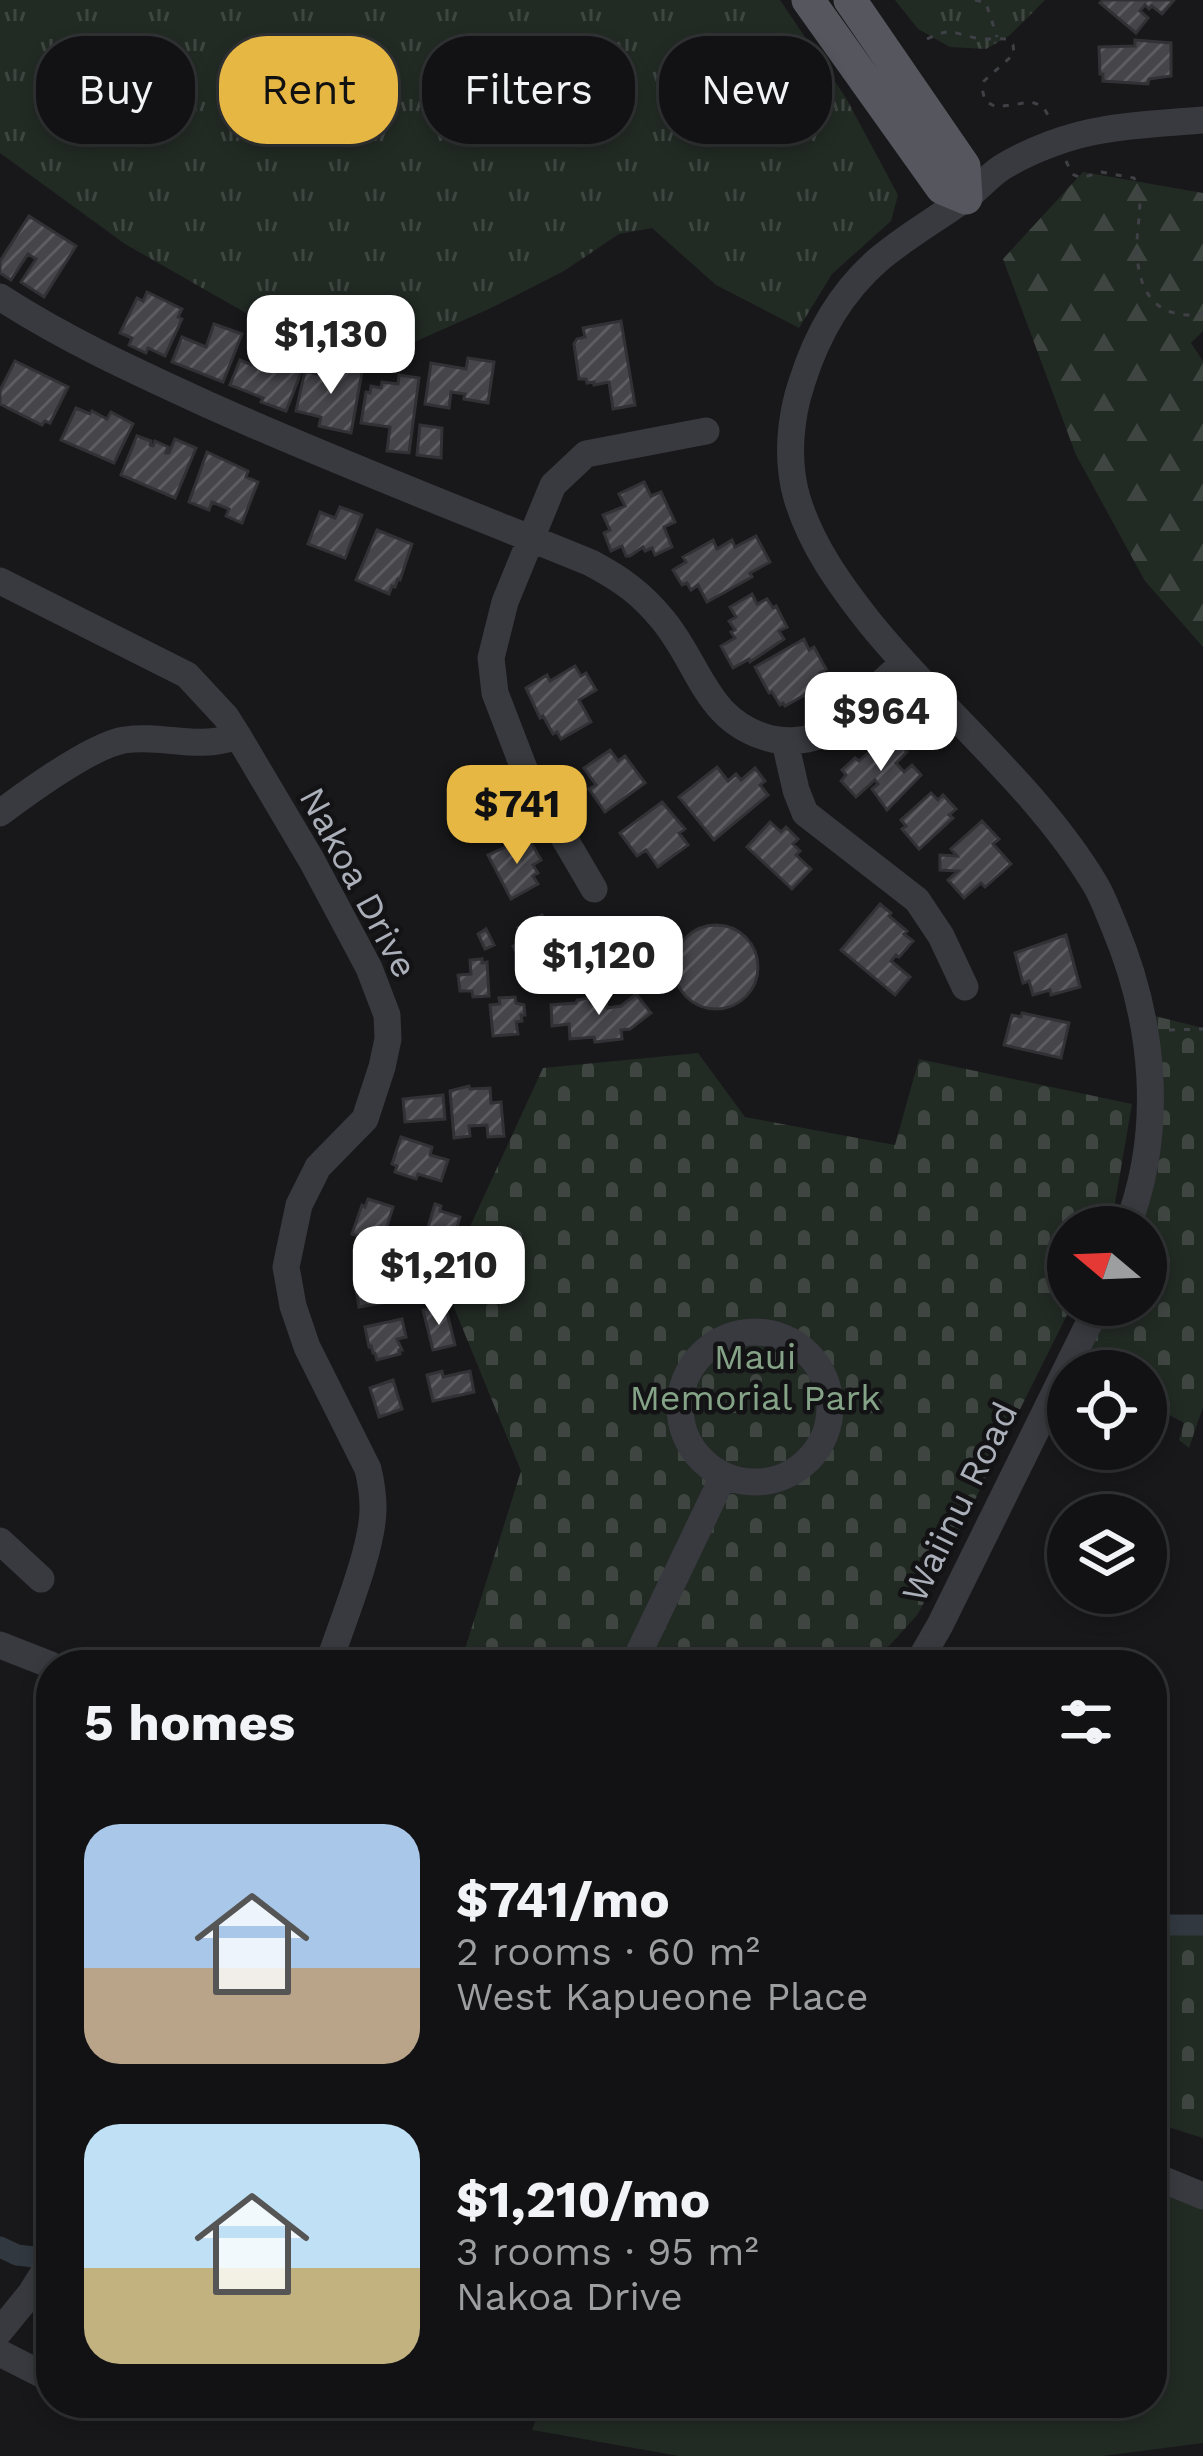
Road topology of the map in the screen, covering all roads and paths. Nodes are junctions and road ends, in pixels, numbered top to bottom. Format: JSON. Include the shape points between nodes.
{"nodes":[{"id":1,"x":808,"y":0,"type":"edge"},
{"id":2,"x":850,"y":0,"type":"edge"},
{"id":3,"x":974,"y":0,"type":"edge"},
{"id":4,"x":993,"y":0,"type":"edge"},
{"id":5,"x":986,"y":3,"type":"junction"},
{"id":6,"x":997,"y":38,"type":"dead end"},
{"id":7,"x":1203,"y":120,"type":"edge"},
{"id":8,"x":965,"y":198,"type":"junction"},
{"id":9,"x":0,"y":297,"type":"edge"},
{"id":10,"x":706,"y":430,"type":"dead end"},
{"id":11,"x":530,"y":538,"type":"junction"},
{"id":12,"x":0,"y":581,"type":"edge"},
{"id":13,"x":903,"y":663,"type":"junction"},
{"id":14,"x":238,"y":736,"type":"junction"},
{"id":15,"x":785,"y":742,"type":"junction"},
{"id":16,"x":0,"y":813,"type":"edge"},
{"id":17,"x":594,"y":889,"type":"dead end"},
{"id":18,"x":965,"y":987,"type":"dead end"},
{"id":19,"x":1203,"y":1029,"type":"edge"},
{"id":20,"x":1144,"y":1031,"type":"junction"},
{"id":21,"x":1136,"y":1206,"type":"edge"},
{"id":22,"x":1087,"y":1326,"type":"edge"},
{"id":23,"x":723,"y":1477,"type":"junction"},
{"id":24,"x":0,"y":1541,"type":"edge"},
{"id":25,"x":40,"y":1579,"type":"dead end"},
{"id":26,"x":0,"y":1645,"type":"edge"},
{"id":27,"x":333,"y":1650,"type":"edge"},
{"id":28,"x":640,"y":1650,"type":"edge"},
{"id":29,"x":925,"y":1650,"type":"edge"},
{"id":30,"x":36,"y":1659,"type":"edge"},
{"id":31,"x":1167,"y":2181,"type":"edge"},
{"id":32,"x":1203,"y":2197,"type":"edge"},
{"id":33,"x":36,"y":2286,"type":"edge"},
{"id":34,"x":0,"y":2331,"type":"edge"},
{"id":35,"x":0,"y":2353,"type":"edge"},
{"id":36,"x":36,"y":2371,"type":"edge"}],
"edges":[{"from":1,"to":8,"type":"main road","via":[[942,188]]},
{"from":2,"to":8,"type":"main road","via":[[964,166]]},
{"from":3,"to":5,"type":"path"},
{"from":4,"to":5,"type":"path"},
{"from":5,"to":6,"type":"path"},
{"from":7,"to":8,"type":"street","via":[[1101,130],[1049,146],[1002,167]]},
{"from":8,"to":13,"type":"street","via":[[859,276],[814,346],[795,405],[793,472],[808,530],[840,586]]},
{"from":9,"to":11,"type":"street","via":[[181,392]]},
{"from":10,"to":11,"type":"street","via":[[586,454],[553,484]]},
{"from":11,"to":15,"type":"street","via":[[629,584],[664,622],[712,702],[733,723]]},
{"from":11,"to":17,"type":"street","via":[[491,658],[495,692],[525,771]]},
{"from":12,"to":14,"type":"street","name":"Nakoa Drive","via":[[187,676]]},
{"from":13,"to":15,"type":"street","via":[[821,735]]},
{"from":13,"to":20,"type":"street","via":[[1006,772],[1097,887],[1130,966]]},
{"from":14,"to":16,"type":"street","via":[[203,745],[123,740]]},
{"from":14,"to":27,"type":"street","name":"Nakoa Drive","via":[[369,968],[387,1015],[365,1119],[318,1167],[286,1256],[307,1348],[372,1486],[365,1551]]},
{"from":15,"to":18,"type":"street","via":[[805,813],[917,900]]},
{"from":19,"to":20,"type":"path"},
{"from":20,"to":21,"type":"street","via":[[1150,1130]]},
{"from":22,"to":29,"type":"street","name":"Waiinu Road"},
{"from":23,"to":23,"type":"street","via":[[781,1479],[824,1440],[827,1381],[788,1338],[730,1335],[686,1375],[683,1433]]},
{"from":23,"to":28,"type":"street"},
{"from":24,"to":25,"type":"street"},
{"from":26,"to":30,"type":"street"},
{"from":31,"to":32,"type":"street"},
{"from":33,"to":34,"type":"street"},
{"from":35,"to":36,"type":"street"}]}
